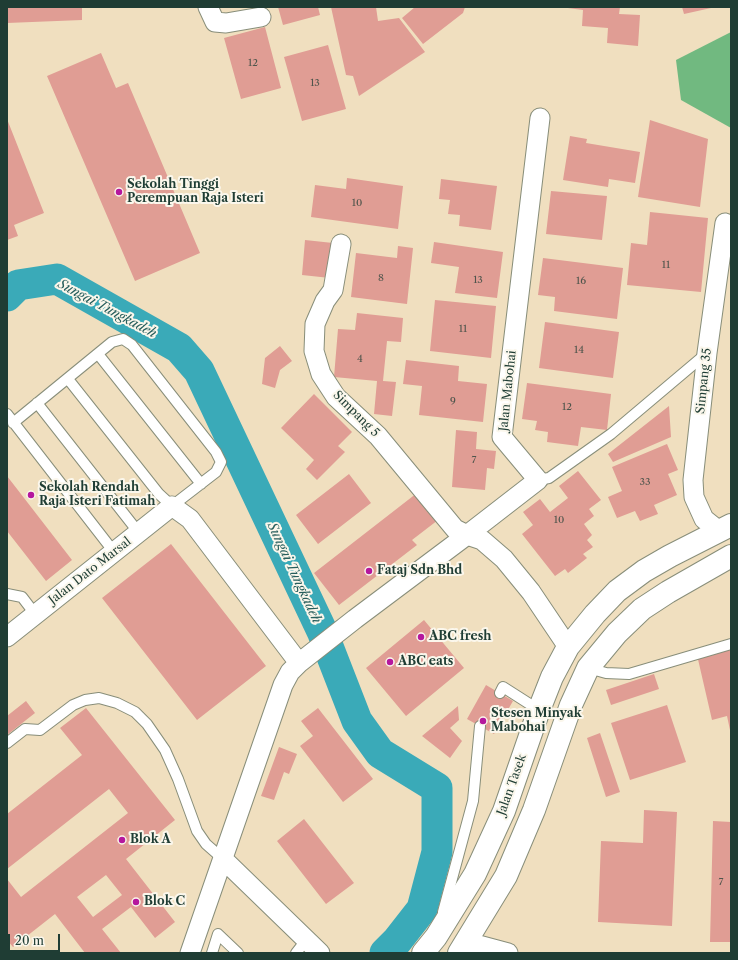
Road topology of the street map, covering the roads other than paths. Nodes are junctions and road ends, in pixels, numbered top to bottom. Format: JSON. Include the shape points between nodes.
{"nodes":[{"id":1,"x":208,"y":7,"type":"edge"},
{"id":2,"x":261,"y":17,"type":"dead end"},
{"id":3,"x":540,"y":118,"type":"dead end"},
{"id":4,"x":725,"y":224,"type":"dead end"},
{"id":5,"x":341,"y":244,"type":"dead end"},
{"id":6,"x":707,"y":353,"type":"junction"},
{"id":7,"x":98,"y":354,"type":"junction"},
{"id":8,"x":68,"y":379,"type":"junction"},
{"id":9,"x":37,"y":403,"type":"junction"},
{"id":10,"x":10,"y":419,"type":"edge"},
{"id":11,"x":538,"y":480,"type":"junction"},
{"id":12,"x":201,"y":484,"type":"junction"},
{"id":13,"x":172,"y":506,"type":"junction"},
{"id":14,"x":725,"y":528,"type":"edge"},
{"id":15,"x":139,"y":533,"type":"junction"},
{"id":16,"x":467,"y":535,"type":"junction"},
{"id":17,"x":114,"y":552,"type":"junction"},
{"id":18,"x":731,"y":556,"type":"edge"},
{"id":19,"x":7,"y":594,"type":"edge"},
{"id":20,"x":35,"y":614,"type":"junction"},
{"id":21,"x":7,"y":636,"type":"edge"},
{"id":22,"x":731,"y":644,"type":"edge"},
{"id":23,"x":568,"y":647,"type":"junction"},
{"id":24,"x":305,"y":658,"type":"junction"},
{"id":25,"x":588,"y":668,"type":"junction"},
{"id":26,"x":500,"y":693,"type":"dead end"},
{"id":27,"x":539,"y":710,"type":"junction"},
{"id":28,"x":480,"y":726,"type":"dead end"},
{"id":29,"x":7,"y":743,"type":"edge"},
{"id":30,"x":223,"y":859,"type":"junction"},
{"id":31,"x":430,"y":945,"type":"edge"},
{"id":32,"x":301,"y":946,"type":"edge"},
{"id":33,"x":463,"y":947,"type":"edge"},
{"id":34,"x":190,"y":953,"type":"edge"},
{"id":35,"x":212,"y":953,"type":"edge"},
{"id":36,"x":238,"y":953,"type":"edge"},
{"id":37,"x":320,"y":953,"type":"edge"},
{"id":38,"x":508,"y":953,"type":"edge"}],
"edges":[{"from":1,"to":2,"type":"street","via":[[215,22],[226,23]]},
{"from":3,"to":11,"type":"street","name":"Jalan Mabohai","via":[[502,437]]},
{"from":4,"to":6,"type":"street","name":"Simpang 35"},
{"from":5,"to":16,"type":"street","name":"Simpang 5","via":[[333,290],[325,300],[316,324],[314,351],[321,374],[336,397],[378,436],[455,529]]},
{"from":6,"to":11,"type":"lane","via":[[611,434],[549,478]]},
{"from":6,"to":14,"type":"street","name":"Simpang 35","via":[[693,480],[694,497],[704,519]]},
{"from":7,"to":8,"type":"lane"},
{"from":7,"to":12,"type":"lane"},
{"from":7,"to":12,"type":"lane","via":[[112,342],[123,339],[132,345],[216,452],[221,462],[216,472]]},
{"from":8,"to":9,"type":"lane"},
{"from":8,"to":13,"type":"lane","via":[[159,494]]},
{"from":9,"to":10,"type":"lane"},
{"from":9,"to":15,"type":"lane"},
{"from":10,"to":17,"type":"lane"},
{"from":11,"to":16,"type":"street"},
{"from":12,"to":13,"type":"lane"},
{"from":13,"to":15,"type":"street","name":"Jalan Dato Marsal"},
{"from":13,"to":24,"type":"street","via":[[190,519]]},
{"from":14,"to":23,"type":"main road","name":"Jalan Tasek","via":[[644,571],[617,591]]},
{"from":15,"to":17,"type":"street","name":"Jalan Dato Marsal"},
{"from":16,"to":23,"type":"street","via":[[482,540],[504,559]]},
{"from":16,"to":24,"type":"street"},
{"from":17,"to":20,"type":"street","name":"Jalan Dato Marsal"},
{"from":18,"to":25,"type":"main road","via":[[642,609],[617,633]]},
{"from":19,"to":20,"type":"lane","via":[[22,598]]},
{"from":20,"to":21,"type":"street","name":"Jalan Dato Marsal"},
{"from":22,"to":25,"type":"lane","via":[[629,674],[606,673]]},
{"from":23,"to":27,"type":"main road","name":"Jalan Tasek"},
{"from":24,"to":30,"type":"street","via":[[290,672],[283,685]]},
{"from":25,"to":33,"type":"main road","via":[[571,705],[534,810],[506,876]]},
{"from":26,"to":27,"type":"lane","via":[[503,687]]},
{"from":27,"to":31,"type":"main road","name":"Jalan Tasek","via":[[504,811],[475,874]]},
{"from":28,"to":31,"type":"lane","via":[[473,801]]},
{"from":29,"to":30,"type":"lane","via":[[25,729],[40,730],[73,705],[85,700],[99,698],[135,712],[165,750],[197,831],[206,844]]},
{"from":30,"to":32,"type":"street"},
{"from":30,"to":34,"type":"street"},
{"from":32,"to":37,"type":"street"},
{"from":33,"to":38,"type":"street"},
{"from":35,"to":36,"type":"lane","via":[[218,934]]}]}
